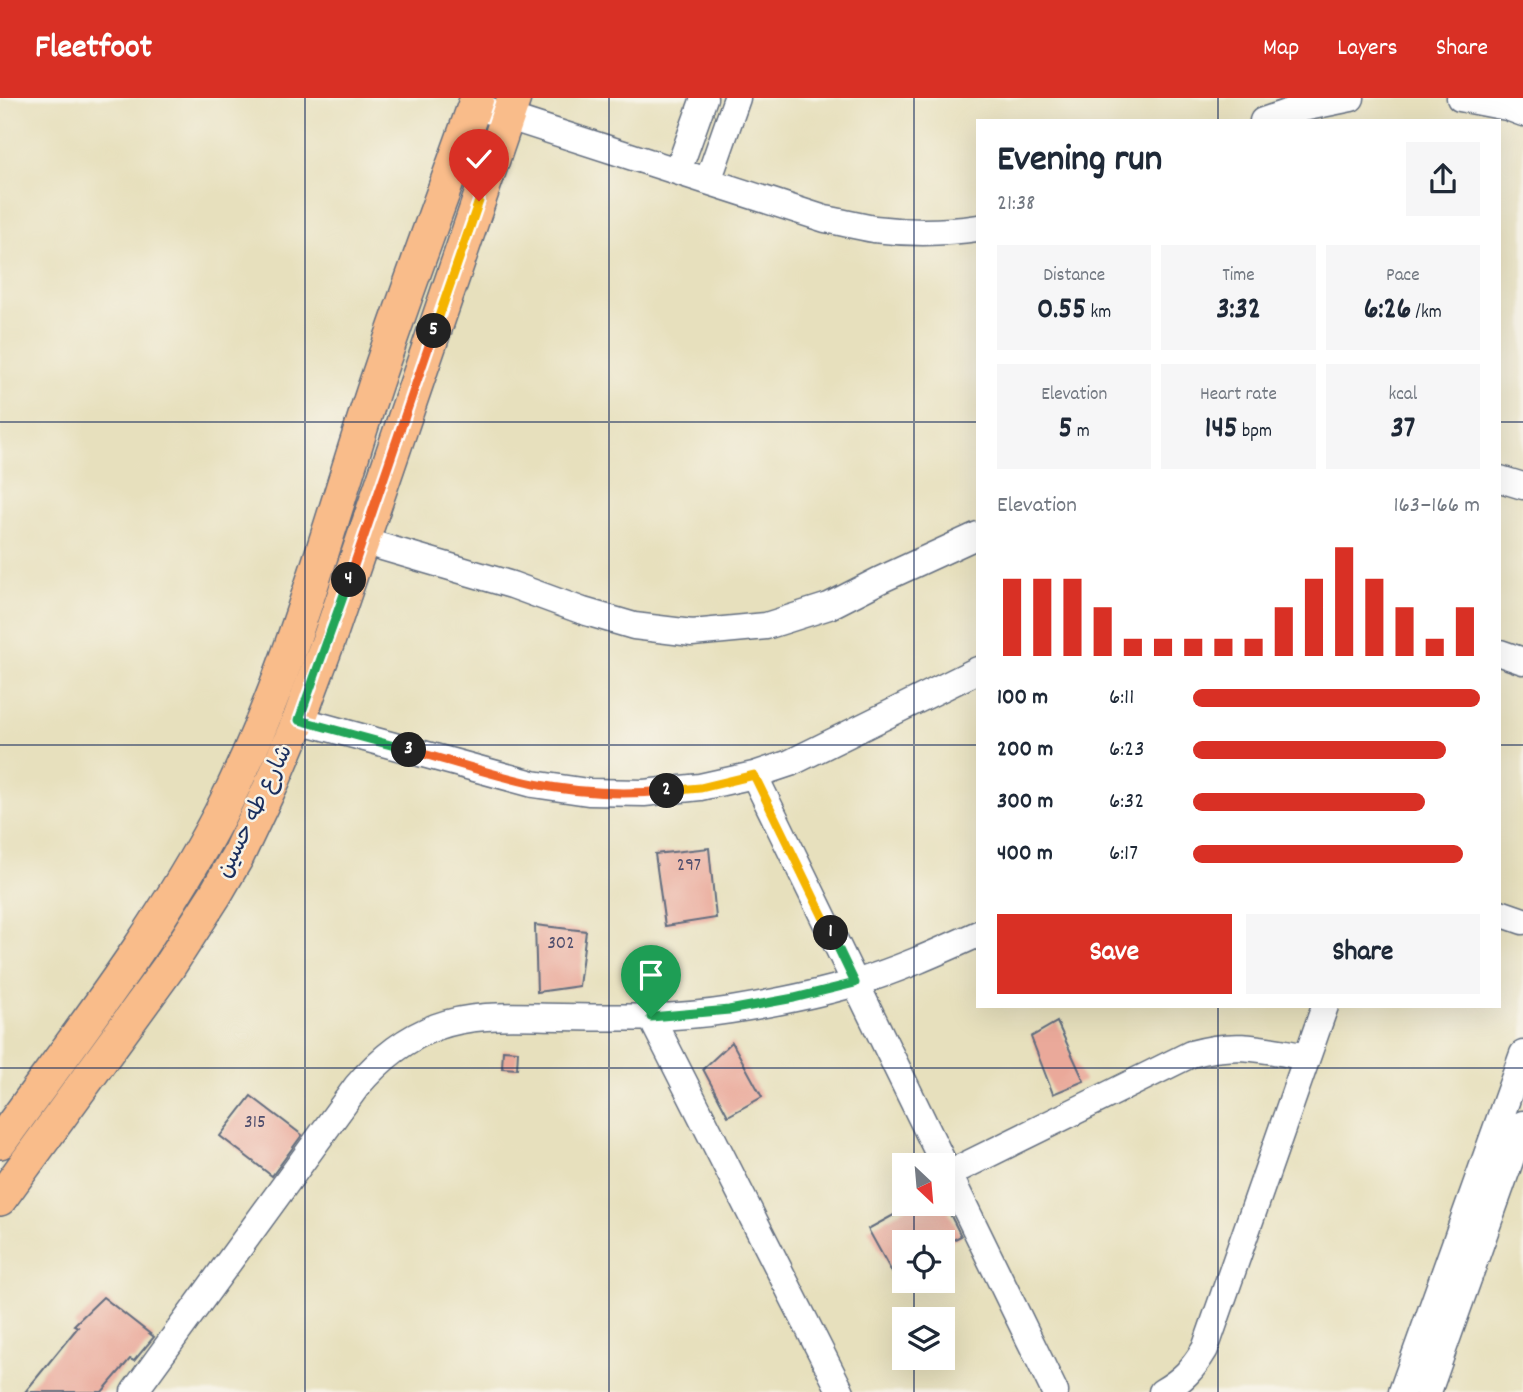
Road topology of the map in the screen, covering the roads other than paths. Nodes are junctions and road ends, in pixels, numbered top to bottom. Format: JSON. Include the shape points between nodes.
{"nodes":[{"id":1,"x":704,"y":98,"type":"edge"},
{"id":2,"x":737,"y":98,"type":"edge"},
{"id":3,"x":1351,"y":98,"type":"edge"},
{"id":4,"x":1460,"y":98,"type":"edge"},
{"id":5,"x":476,"y":102,"type":"edge"},
{"id":6,"x":511,"y":107,"type":"edge"},
{"id":7,"x":1523,"y":113,"type":"edge"},
{"id":8,"x":1269,"y":119,"type":"edge"},
{"id":9,"x":678,"y":171,"type":"junction"},
{"id":10,"x":708,"y":181,"type":"junction"},
{"id":11,"x":976,"y":228,"type":"edge"},
{"id":12,"x":1501,"y":479,"type":"edge"},
{"id":13,"x":1523,"y":486,"type":"edge"},
{"id":14,"x":976,"y":536,"type":"edge"},
{"id":15,"x":362,"y":541,"type":"junction"},
{"id":16,"x":1501,"y":653,"type":"edge"},
{"id":17,"x":1523,"y":661,"type":"edge"},
{"id":18,"x":976,"y":671,"type":"edge"},
{"id":19,"x":299,"y":720,"type":"junction"},
{"id":20,"x":754,"y":775,"type":"junction"},
{"id":21,"x":1501,"y":913,"type":"edge"},
{"id":22,"x":1523,"y":921,"type":"edge"},
{"id":23,"x":976,"y":935,"type":"edge"},
{"id":24,"x":855,"y":983,"type":"junction"},
{"id":25,"x":1324,"y":1008,"type":"edge"},
{"id":26,"x":651,"y":1017,"type":"junction"},
{"id":27,"x":1523,"y":1054,"type":"edge"},
{"id":28,"x":1307,"y":1057,"type":"junction"},
{"id":29,"x":1523,"y":1124,"type":"edge"},
{"id":30,"x":0,"y":1142,"type":"edge"},
{"id":31,"x":938,"y":1153,"type":"edge"},
{"id":32,"x":956,"y":1170,"type":"edge"},
{"id":33,"x":956,"y":1190,"type":"edge"},
{"id":34,"x":0,"y":1199,"type":"edge"},
{"id":35,"x":134,"y":1392,"type":"edge"},
{"id":36,"x":841,"y":1392,"type":"edge"},
{"id":37,"x":1055,"y":1392,"type":"edge"},
{"id":38,"x":1162,"y":1392,"type":"edge"},
{"id":39,"x":1402,"y":1392,"type":"edge"},
{"id":40,"x":1428,"y":1392,"type":"edge"}],
"edges":[{"from":1,"to":9,"type":"street"},
{"from":2,"to":10,"type":"street"},
{"from":3,"to":8,"type":"street"},
{"from":4,"to":7,"type":"street"},
{"from":5,"to":6,"type":"street"},
{"from":5,"to":30,"type":"main road","name":"شارع طه حسين","via":[[383,360],[295,632],[245,761],[194,863],[164,911]]},
{"from":6,"to":9,"type":"street"},
{"from":6,"to":15,"type":"main road","name":"شارع طه حسين"},
{"from":9,"to":10,"type":"street"},
{"from":10,"to":11,"type":"street","via":[[825,219],[874,229]]},
{"from":12,"to":13,"type":"street"},
{"from":14,"to":15,"type":"street","via":[[828,606],[766,626],[692,633],[634,626]]},
{"from":15,"to":19,"type":"main road","name":"شارع طه حسين"},
{"from":16,"to":17,"type":"street"},
{"from":18,"to":20,"type":"street","via":[[790,763]]},
{"from":19,"to":20,"type":"street","via":[[533,784],[588,792],[700,788]]},
{"from":19,"to":34,"type":"main road","name":"شارع طه حسين","via":[[256,818],[215,895],[168,968]]},
{"from":20,"to":24,"type":"street"},
{"from":21,"to":22,"type":"street"},
{"from":23,"to":24,"type":"street"},
{"from":24,"to":26,"type":"street","via":[[729,1010]]},
{"from":24,"to":31,"type":"street"},
{"from":25,"to":28,"type":"street"},
{"from":26,"to":35,"type":"street","via":[[465,1019],[412,1037],[389,1053],[357,1086]]},
{"from":26,"to":36,"type":"street"},
{"from":27,"to":39,"type":"street"},
{"from":28,"to":32,"type":"street","via":[[1251,1046],[1191,1054]]},
{"from":28,"to":38,"type":"street","via":[[1205,1349],[1194,1367]]},
{"from":29,"to":40,"type":"street"},
{"from":33,"to":37,"type":"street"}]}
